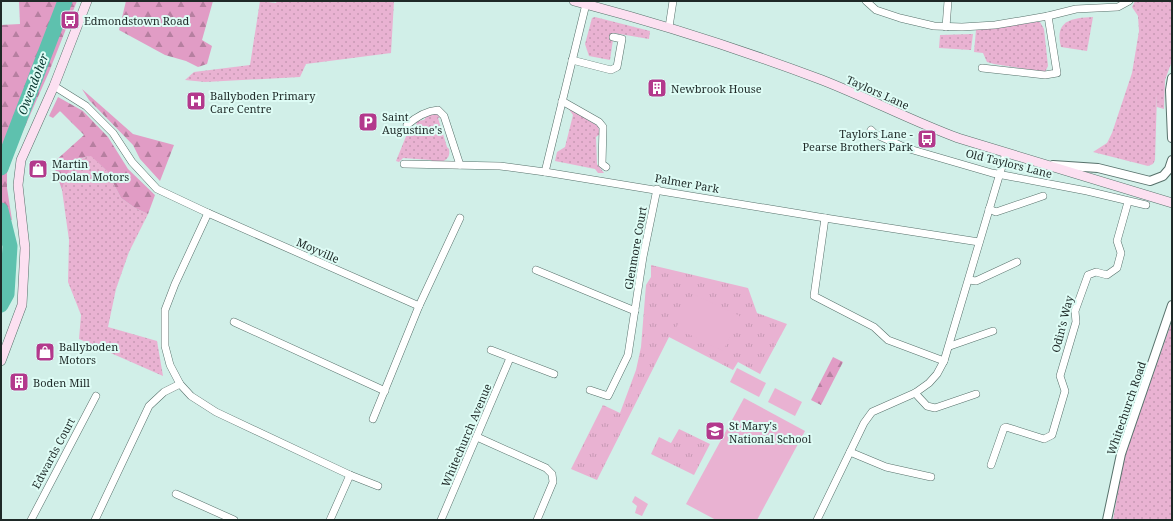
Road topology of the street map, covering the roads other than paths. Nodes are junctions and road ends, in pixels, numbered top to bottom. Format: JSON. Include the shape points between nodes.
{"nodes":[{"id":1,"x":87,"y":1,"type":"edge"},
{"id":2,"x":574,"y":1,"type":"edge"},
{"id":3,"x":673,"y":1,"type":"edge"},
{"id":4,"x":866,"y":1,"type":"edge"},
{"id":5,"x":948,"y":1,"type":"edge"},
{"id":6,"x":1129,"y":1,"type":"edge"},
{"id":7,"x":586,"y":4,"type":"junction"},
{"id":8,"x":1048,"y":16,"type":"junction"},
{"id":9,"x":669,"y":27,"type":"junction"},
{"id":10,"x":946,"y":27,"type":"junction"},
{"id":11,"x":613,"y":37,"type":"dead end"},
{"id":12,"x":572,"y":60,"type":"junction"},
{"id":13,"x":982,"y":68,"type":"dead end"},
{"id":14,"x":1172,"y":78,"type":"edge"},
{"id":15,"x":54,"y":86,"type":"junction"},
{"id":16,"x":562,"y":101,"type":"junction"},
{"id":17,"x":407,"y":125,"type":"dead end"},
{"id":18,"x":871,"y":130,"type":"dead end"},
{"id":19,"x":1172,"y":138,"type":"edge"},
{"id":20,"x":1006,"y":153,"type":"junction"},
{"id":21,"x":1172,"y":160,"type":"edge"},
{"id":22,"x":404,"y":164,"type":"dead end"},
{"id":23,"x":1042,"y":164,"type":"junction"},
{"id":24,"x":460,"y":165,"type":"junction"},
{"id":25,"x":606,"y":167,"type":"dead end"},
{"id":26,"x":545,"y":172,"type":"junction"},
{"id":27,"x":1000,"y":174,"type":"junction"},
{"id":28,"x":657,"y":189,"type":"junction"},
{"id":29,"x":1043,"y":196,"type":"dead end"},
{"id":30,"x":1128,"y":202,"type":"junction"},
{"id":31,"x":1172,"y":203,"type":"edge"},
{"id":32,"x":1146,"y":205,"type":"dead end"},
{"id":33,"x":989,"y":209,"type":"junction"},
{"id":34,"x":208,"y":213,"type":"junction"},
{"id":35,"x":460,"y":218,"type":"dead end"},
{"id":36,"x":826,"y":218,"type":"junction"},
{"id":37,"x":979,"y":242,"type":"junction"},
{"id":38,"x":1017,"y":262,"type":"dead end"},
{"id":39,"x":536,"y":270,"type":"dead end"},
{"id":40,"x":969,"y":280,"type":"junction"},
{"id":41,"x":1172,"y":305,"type":"edge"},
{"id":42,"x":419,"y":306,"type":"junction"},
{"id":43,"x":635,"y":311,"type":"junction"},
{"id":44,"x":234,"y":322,"type":"dead end"},
{"id":45,"x":993,"y":331,"type":"dead end"},
{"id":46,"x":950,"y":346,"type":"junction"},
{"id":47,"x":491,"y":350,"type":"dead end"},
{"id":48,"x":510,"y":358,"type":"junction"},
{"id":49,"x":1,"y":361,"type":"edge"},
{"id":50,"x":944,"y":361,"type":"junction"},
{"id":51,"x":554,"y":374,"type":"dead end"},
{"id":52,"x":180,"y":384,"type":"junction"},
{"id":53,"x":590,"y":390,"type":"dead end"},
{"id":54,"x":385,"y":391,"type":"junction"},
{"id":55,"x":915,"y":393,"type":"junction"},
{"id":56,"x":976,"y":394,"type":"dead end"},
{"id":57,"x":96,"y":396,"type":"dead end"},
{"id":58,"x":373,"y":419,"type":"dead end"},
{"id":59,"x":477,"y":437,"type":"junction"},
{"id":60,"x":850,"y":452,"type":"junction"},
{"id":61,"x":991,"y":465,"type":"dead end"},
{"id":62,"x":350,"y":475,"type":"junction"},
{"id":63,"x":931,"y":476,"type":"dead end"},
{"id":64,"x":378,"y":486,"type":"dead end"},
{"id":65,"x":176,"y":494,"type":"dead end"},
{"id":66,"x":30,"y":520,"type":"edge"},
{"id":67,"x":95,"y":520,"type":"edge"},
{"id":68,"x":234,"y":520,"type":"edge"},
{"id":69,"x":330,"y":520,"type":"edge"},
{"id":70,"x":441,"y":520,"type":"edge"},
{"id":71,"x":537,"y":520,"type":"edge"},
{"id":72,"x":817,"y":520,"type":"edge"},
{"id":73,"x":1107,"y":520,"type":"edge"}],
"edges":[{"from":1,"to":15,"type":"main road"},
{"from":2,"to":7,"type":"main road","name":"Taylors Lane"},
{"from":3,"to":9,"type":"street"},
{"from":4,"to":10,"type":"street","via":[[883,14]]},
{"from":5,"to":10,"type":"street"},
{"from":6,"to":8,"type":"street","via":[[1118,7],[1076,9]]},
{"from":7,"to":9,"type":"main road","name":"Taylors Lane"},
{"from":7,"to":12,"type":"street"},
{"from":8,"to":10,"type":"street","via":[[995,25]]},
{"from":8,"to":13,"type":"street","via":[[1057,73],[1045,75]]},
{"from":9,"to":20,"type":"main road","name":"Taylors Lane","via":[[762,58],[837,87],[924,126]]},
{"from":11,"to":12,"type":"street","via":[[622,39],[617,67],[611,70]]},
{"from":12,"to":16,"type":"street"},
{"from":14,"to":19,"type":"street"},
{"from":15,"to":34,"type":"street","name":"Moyville","via":[[86,106],[113,133],[132,162],[157,189]]},
{"from":15,"to":49,"type":"main road","via":[[19,172],[18,185],[25,248],[22,305]]},
{"from":16,"to":25,"type":"street","via":[[603,127],[602,164]]},
{"from":16,"to":26,"type":"street"},
{"from":17,"to":24,"type":"street","via":[[415,118],[438,110],[444,116]]},
{"from":18,"to":27,"type":"street","name":"Old Taylors Lane","via":[[906,148]]},
{"from":20,"to":23,"type":"main road","name":"Taylors Lane"},
{"from":20,"to":27,"type":"street"},
{"from":21,"to":23,"type":"street","via":[[1163,176],[1150,181],[1098,168]]},
{"from":22,"to":24,"type":"street","name":"Palmer Park"},
{"from":23,"to":31,"type":"main road","name":"Taylors Lane"},
{"from":24,"to":26,"type":"street","name":"Palmer Park","via":[[500,166]]},
{"from":26,"to":28,"type":"street","name":"Palmer Park"},
{"from":27,"to":30,"type":"street","name":"Old Taylors Lane"},
{"from":27,"to":33,"type":"street"},
{"from":28,"to":36,"type":"street","name":"Palmer Park"},
{"from":28,"to":43,"type":"street","name":"Glenmore Court"},
{"from":29,"to":33,"type":"street","via":[[996,212]]},
{"from":30,"to":32,"type":"street","name":"Old Taylors Lane"},
{"from":30,"to":61,"type":"street","name":"Odin's Way","via":[[1117,241],[1121,253],[1117,268],[1107,275],[1096,272],[1088,275],[1075,311],[1076,322],[1060,376],[1065,391],[1052,435],[1044,439],[1006,427]]},
{"from":33,"to":37,"type":"street"},
{"from":34,"to":42,"type":"street","name":"Moyville"},
{"from":34,"to":52,"type":"street","via":[[165,310],[165,346],[170,365]]},
{"from":35,"to":42,"type":"street"},
{"from":36,"to":37,"type":"street","name":"Palmer Park"},
{"from":36,"to":50,"type":"street","via":[[814,296],[874,327],[888,340]]},
{"from":37,"to":40,"type":"street"},
{"from":38,"to":40,"type":"street","via":[[976,281]]},
{"from":39,"to":43,"type":"street","name":"Glenmore Court"},
{"from":40,"to":46,"type":"street"},
{"from":41,"to":73,"type":"street","name":"Whitechurch Road","via":[[1121,454]]},
{"from":42,"to":54,"type":"street"},
{"from":43,"to":53,"type":"street","name":"Glenmore Court","via":[[628,355],[614,388],[608,396]]},
{"from":44,"to":54,"type":"street"},
{"from":45,"to":46,"type":"street"},
{"from":46,"to":50,"type":"street"},
{"from":47,"to":48,"type":"street"},
{"from":48,"to":51,"type":"street"},
{"from":48,"to":59,"type":"street","name":"Whitechurch Avenue"},
{"from":50,"to":55,"type":"street","via":[[933,378]]},
{"from":52,"to":62,"type":"street","via":[[192,396],[216,412]]},
{"from":52,"to":67,"type":"street","via":[[164,392],[149,406]]},
{"from":54,"to":58,"type":"street"},
{"from":55,"to":56,"type":"street","via":[[927,406],[935,408]]},
{"from":55,"to":60,"type":"street","via":[[872,412]]},
{"from":57,"to":66,"type":"street","name":"Edwards Court"},
{"from":59,"to":70,"type":"street","name":"Whitechurch Avenue"},
{"from":59,"to":71,"type":"street","via":[[546,468],[552,474],[553,482]]},
{"from":60,"to":63,"type":"street","via":[[886,467]]},
{"from":60,"to":72,"type":"street"},
{"from":62,"to":64,"type":"street"},
{"from":62,"to":69,"type":"street"},
{"from":65,"to":68,"type":"street"}]}
